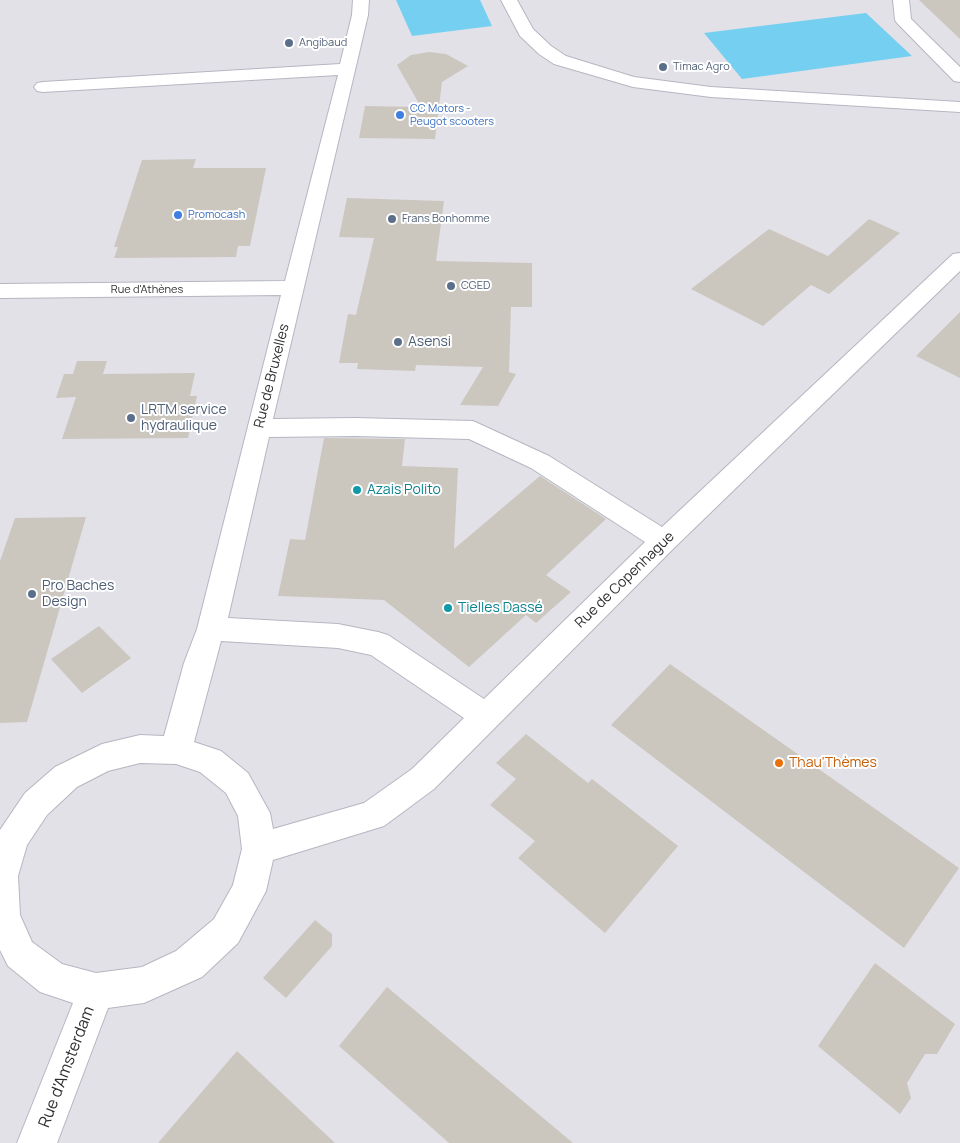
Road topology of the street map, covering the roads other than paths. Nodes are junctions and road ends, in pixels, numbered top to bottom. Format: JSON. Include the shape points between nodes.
{"nodes":[{"id":1,"x":361,"y":0,"type":"edge"},
{"id":2,"x":529,"y":0,"type":"edge"},
{"id":3,"x":901,"y":0,"type":"edge"},
{"id":4,"x":510,"y":1,"type":"edge"},
{"id":5,"x":348,"y":69,"type":"junction"},
{"id":6,"x":960,"y":77,"type":"edge"},
{"id":7,"x":43,"y":87,"type":"dead end"},
{"id":8,"x":960,"y":107,"type":"edge"},
{"id":9,"x":960,"y":259,"type":"edge"},
{"id":10,"x":294,"y":288,"type":"junction"},
{"id":11,"x":0,"y":291,"type":"edge"},
{"id":12,"x":259,"y":428,"type":"junction"},
{"id":13,"x":664,"y":541,"type":"junction"},
{"id":14,"x":211,"y":629,"type":"junction"},
{"id":15,"x":485,"y":717,"type":"junction"},
{"id":16,"x":176,"y":750,"type":"junction"},
{"id":17,"x":259,"y":849,"type":"junction"},
{"id":18,"x":1,"y":876,"type":"edge"},
{"id":19,"x":96,"y":991,"type":"junction"},
{"id":20,"x":37,"y":1143,"type":"edge"}],
"edges":[{"from":1,"to":5,"type":"street","name":"Rue de Bruxelles"},
{"from":2,"to":4,"type":"street"},
{"from":3,"to":6,"type":"street","via":[[903,20]]},
{"from":4,"to":8,"type":"street","via":[[526,32],[560,60],[633,82],[711,92]]},
{"from":5,"to":7,"type":"street"},
{"from":5,"to":10,"type":"street","name":"Rue de Bruxelles"},
{"from":9,"to":13,"type":"street","name":"Rue de Copenhague"},
{"from":10,"to":11,"type":"street","name":"Rue d'Athènes"},
{"from":10,"to":12,"type":"street","name":"Rue de Bruxelles"},
{"from":12,"to":13,"type":"street","via":[[473,430],[540,462]]},
{"from":12,"to":14,"type":"street","name":"Rue de Bruxelles"},
{"from":13,"to":15,"type":"street","name":"Rue de Copenhague"},
{"from":14,"to":15,"type":"street","via":[[338,636],[378,644]]},
{"from":14,"to":16,"type":"street","name":"Rue de Bruxelles"},
{"from":15,"to":17,"type":"street","name":"Rue de Copenhague","via":[[423,779],[373,815]]},
{"from":16,"to":17,"type":"street","via":[[210,761],[237,783],[254,813]]},
{"from":16,"to":18,"type":"street","via":[[140,749],[102,758],[66,777],[36,804],[13,838]]},
{"from":17,"to":19,"type":"street","via":[[250,891],[226,931],[189,964],[144,985]]},
{"from":18,"to":19,"type":"street","via":[[3,917],[20,954],[53,979]]},
{"from":19,"to":20,"type":"street","name":"Rue d'Amsterdam"}]}
